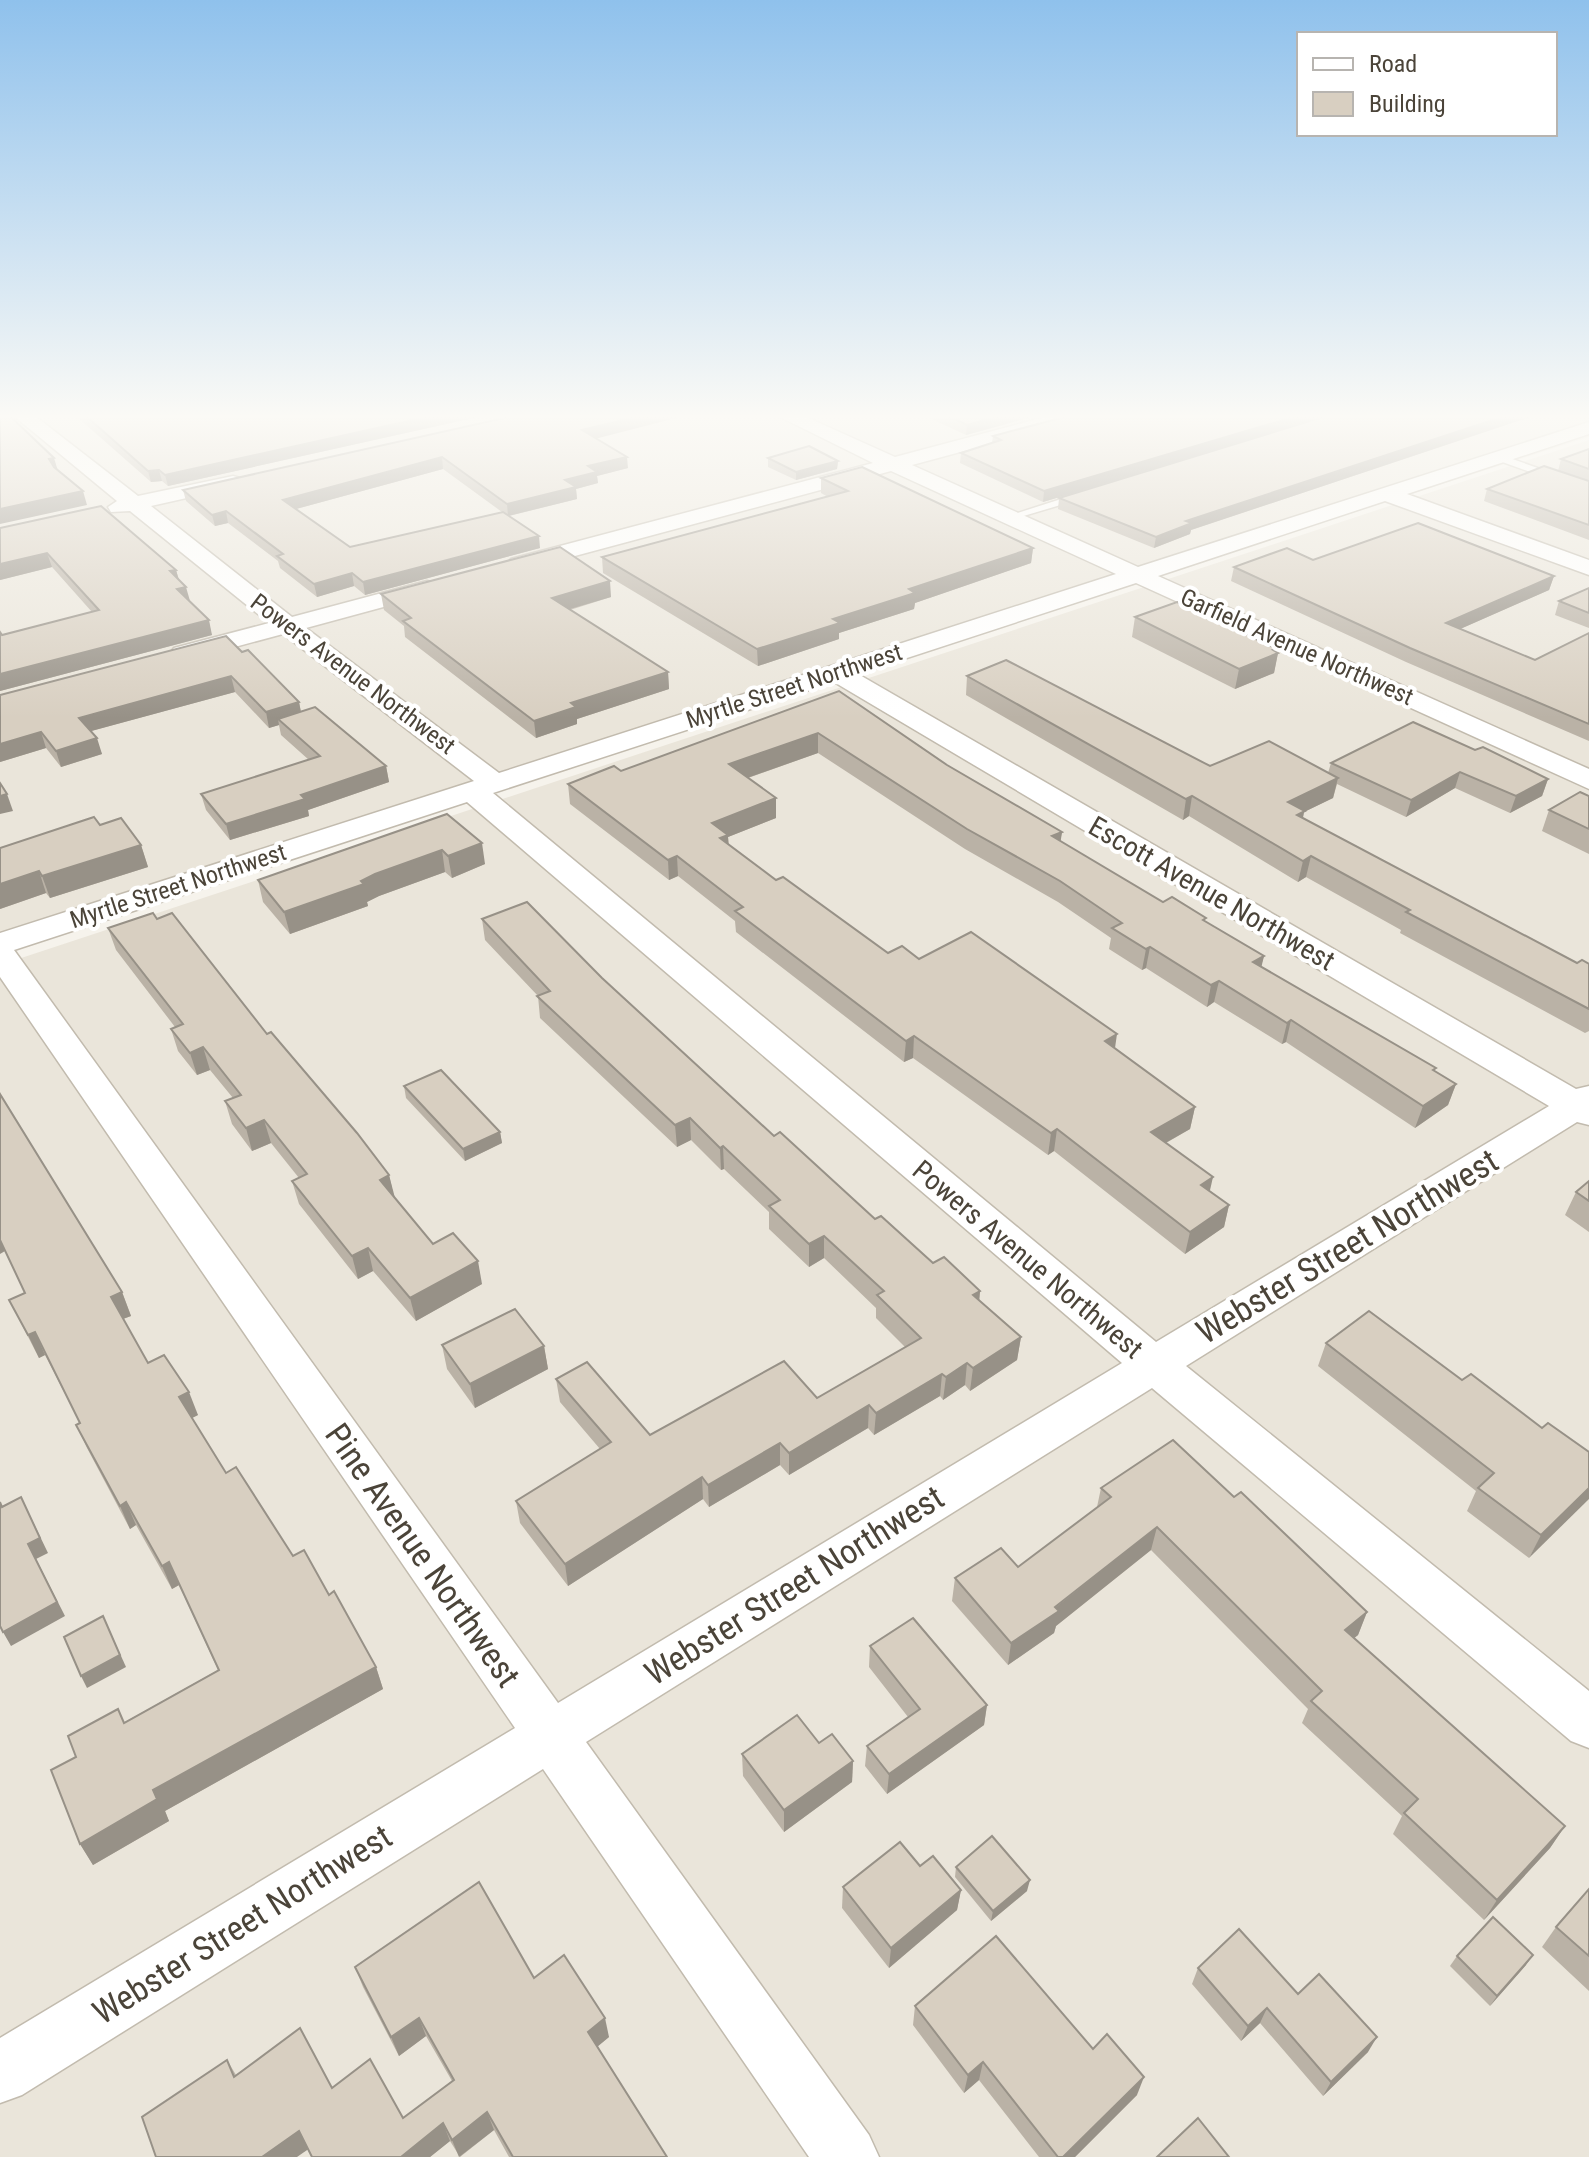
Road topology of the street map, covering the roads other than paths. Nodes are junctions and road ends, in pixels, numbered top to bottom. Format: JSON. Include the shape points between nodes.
{"nodes":[{"id":1,"x":150,"y":517,"type":"edge"},
{"id":2,"x":698,"y":517,"type":"edge"},
{"id":3,"x":1010,"y":517,"type":"edge"},
{"id":4,"x":1316,"y":517,"type":"edge"},
{"id":5,"x":1448,"y":517,"type":"edge"},
{"id":6,"x":1589,"y":568,"type":"edge"},
{"id":7,"x":489,"y":572,"type":"edge"},
{"id":8,"x":1137,"y":575,"type":"junction"},
{"id":9,"x":443,"y":584,"type":"edge"},
{"id":10,"x":287,"y":625,"type":"junction"},
{"id":11,"x":164,"y":658,"type":"edge"},
{"id":12,"x":836,"y":672,"type":"junction"},
{"id":13,"x":1589,"y":780,"type":"edge"},
{"id":14,"x":484,"y":787,"type":"junction"},
{"id":15,"x":0,"y":944,"type":"edge"},
{"id":16,"x":0,"y":953,"type":"edge"},
{"id":17,"x":1585,"y":1106,"type":"edge"},
{"id":18,"x":1153,"y":1364,"type":"junction"},
{"id":19,"x":1589,"y":1723,"type":"edge"},
{"id":20,"x":550,"y":1735,"type":"junction"},
{"id":21,"x":0,"y":2073,"type":"edge"},
{"id":22,"x":847,"y":2157,"type":"edge"}],
"edges":[{"from":1,"to":10,"type":"street","name":"Powers Avenue Northwest"},
{"from":2,"to":7,"type":"street"},
{"from":3,"to":8,"type":"street","name":"Garfield Avenue Northwest"},
{"from":4,"to":8,"type":"street","name":"Myrtle Street Northwest"},
{"from":5,"to":6,"type":"street"},
{"from":8,"to":12,"type":"street","name":"Myrtle Street Northwest"},
{"from":8,"to":13,"type":"street","name":"Garfield Avenue Northwest"},
{"from":9,"to":10,"type":"street"},
{"from":10,"to":11,"type":"street"},
{"from":10,"to":14,"type":"street","name":"Powers Avenue Northwest"},
{"from":12,"to":14,"type":"street","name":"Myrtle Street Northwest"},
{"from":12,"to":17,"type":"street","name":"Escott Avenue Northwest"},
{"from":14,"to":15,"type":"street","name":"Myrtle Street Northwest"},
{"from":14,"to":18,"type":"street","name":"Powers Avenue Northwest"},
{"from":16,"to":20,"type":"street","name":"Pine Avenue Northwest"},
{"from":17,"to":18,"type":"street","name":"Webster Street Northwest"},
{"from":18,"to":19,"type":"street","name":"Powers Avenue Northwest"},
{"from":18,"to":20,"type":"street","name":"Webster Street Northwest"},
{"from":20,"to":21,"type":"street","name":"Webster Street Northwest"},
{"from":20,"to":22,"type":"street","name":"Pine Avenue Northwest"}]}
